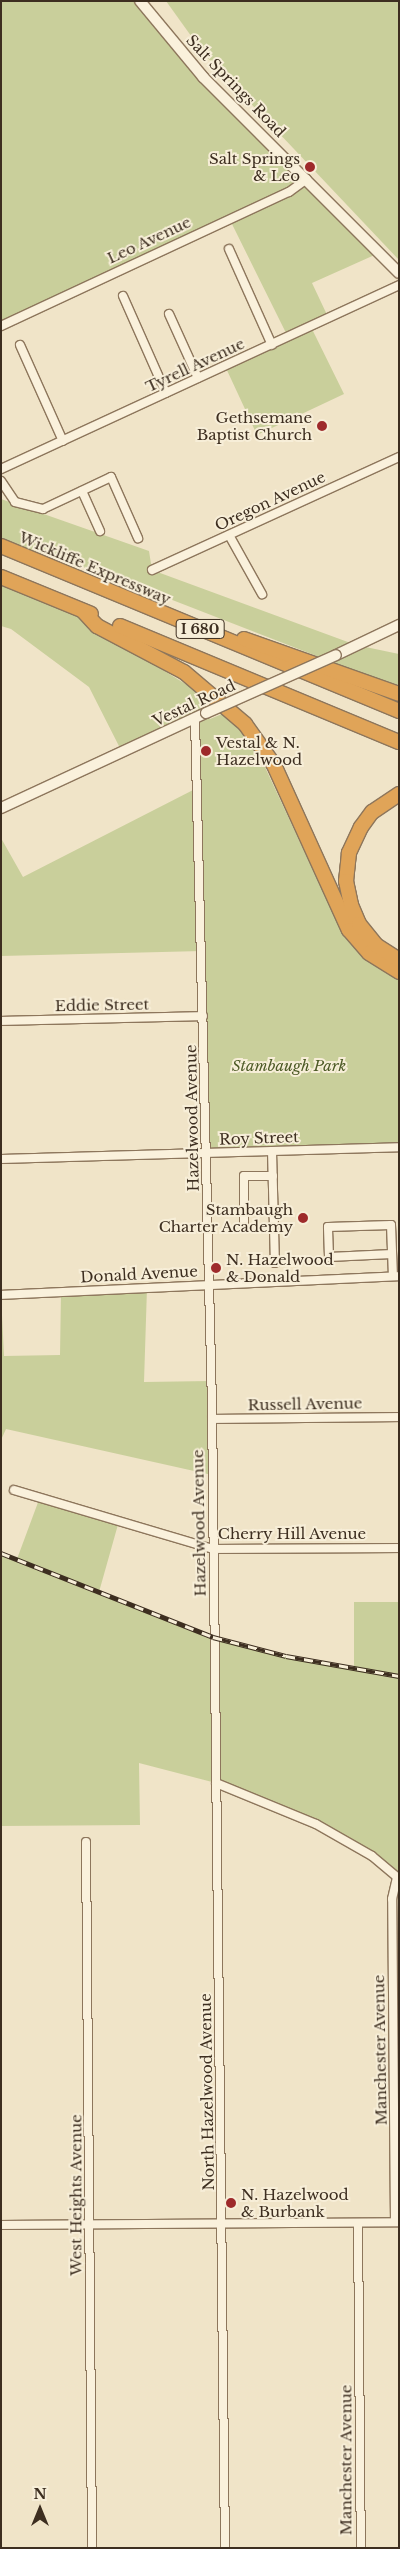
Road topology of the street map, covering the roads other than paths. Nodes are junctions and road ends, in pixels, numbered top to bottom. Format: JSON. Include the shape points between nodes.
{"nodes":[{"id":1,"x":140,"y":1,"type":"edge"},
{"id":2,"x":307,"y":179,"type":"junction"},
{"id":3,"x":230,"y":249,"type":"dead end"},
{"id":4,"x":399,"y":273,"type":"edge"},
{"id":5,"x":399,"y":285,"type":"edge"},
{"id":6,"x":123,"y":296,"type":"dead end"},
{"id":7,"x":169,"y":314,"type":"dead end"},
{"id":8,"x":1,"y":326,"type":"edge"},
{"id":9,"x":20,"y":345,"type":"dead end"},
{"id":10,"x":272,"y":345,"type":"junction"},
{"id":11,"x":198,"y":378,"type":"junction"},
{"id":12,"x":166,"y":393,"type":"junction"},
{"id":13,"x":63,"y":441,"type":"junction"},
{"id":14,"x":399,"y":457,"type":"edge"},
{"id":15,"x":1,"y":469,"type":"edge"},
{"id":16,"x":1,"y":481,"type":"edge"},
{"id":17,"x":82,"y":491,"type":"junction"},
{"id":18,"x":100,"y":531,"type":"dead end"},
{"id":19,"x":229,"y":535,"type":"junction"},
{"id":20,"x":138,"y":538,"type":"dead end"},
{"id":21,"x":1,"y":546,"type":"edge"},
{"id":22,"x":152,"y":570,"type":"dead end"},
{"id":23,"x":1,"y":577,"type":"edge"},
{"id":24,"x":262,"y":594,"type":"dead end"},
{"id":25,"x":83,"y":611,"type":"junction"},
{"id":26,"x":176,"y":619,"type":"junction"},
{"id":27,"x":399,"y":625,"type":"edge"},
{"id":28,"x":399,"y":694,"type":"edge"},
{"id":29,"x":399,"y":711,"type":"edge"},
{"id":30,"x":195,"y":719,"type":"junction"},
{"id":31,"x":399,"y":742,"type":"edge"},
{"id":32,"x":399,"y":794,"type":"edge"},
{"id":33,"x":1,"y":808,"type":"edge"},
{"id":34,"x":399,"y":960,"type":"edge"},
{"id":35,"x":399,"y":972,"type":"edge"},
{"id":36,"x":204,"y":1016,"type":"junction"},
{"id":37,"x":1,"y":1022,"type":"edge"},
{"id":38,"x":399,"y":1147,"type":"edge"},
{"id":39,"x":272,"y":1151,"type":"junction"},
{"id":40,"x":207,"y":1154,"type":"junction"},
{"id":41,"x":1,"y":1158,"type":"edge"},
{"id":42,"x":273,"y":1176,"type":"junction"},
{"id":43,"x":244,"y":1222,"type":"dead end"},
{"id":44,"x":392,"y":1254,"type":"junction"},
{"id":45,"x":275,"y":1262,"type":"dead end"},
{"id":46,"x":396,"y":1276,"type":"edge"},
{"id":47,"x":209,"y":1284,"type":"junction"},
{"id":48,"x":1,"y":1295,"type":"edge"},
{"id":49,"x":399,"y":1417,"type":"edge"},
{"id":50,"x":212,"y":1419,"type":"junction"},
{"id":51,"x":14,"y":1490,"type":"dead end"},
{"id":52,"x":399,"y":1548,"type":"edge"},
{"id":53,"x":213,"y":1549,"type":"junction"},
{"id":54,"x":213,"y":1636,"type":"joint"},
{"id":55,"x":216,"y":1782,"type":"junction"},
{"id":56,"x":86,"y":1842,"type":"dead end"},
{"id":57,"x":398,"y":1878,"type":"edge"},
{"id":58,"x":397,"y":2222,"type":"edge"},
{"id":59,"x":358,"y":2223,"type":"junction"},
{"id":60,"x":223,"y":2224,"type":"junction"},
{"id":61,"x":90,"y":2225,"type":"junction"},
{"id":62,"x":1,"y":2226,"type":"edge"},
{"id":63,"x":92,"y":2548,"type":"edge"},
{"id":64,"x":225,"y":2548,"type":"edge"},
{"id":65,"x":360,"y":2548,"type":"edge"}],
"edges":[{"from":1,"to":2,"type":"street","name":"Salt Springs Road","via":[[203,77]]},
{"from":2,"to":4,"type":"street","name":"Salt Springs Road"},
{"from":2,"to":8,"type":"street","name":"Leo Avenue","via":[[290,192]]},
{"from":3,"to":10,"type":"street"},
{"from":5,"to":10,"type":"street","name":"Tyrell Avenue"},
{"from":6,"to":12,"type":"street"},
{"from":7,"to":11,"type":"street"},
{"from":9,"to":13,"type":"street"},
{"from":10,"to":11,"type":"street","name":"Tyrell Avenue"},
{"from":11,"to":12,"type":"street","name":"Tyrell Avenue"},
{"from":12,"to":13,"type":"street","name":"Tyrell Avenue"},
{"from":13,"to":15,"type":"street","name":"Tyrell Avenue"},
{"from":14,"to":19,"type":"street","name":"Oregon Avenue"},
{"from":16,"to":17,"type":"street","via":[[15,502],[42,509]]},
{"from":17,"to":18,"type":"street"},
{"from":17,"to":20,"type":"street","via":[[111,477]]},
{"from":19,"to":22,"type":"street","name":"Oregon Avenue"},
{"from":19,"to":24,"type":"street"},
{"from":21,"to":26,"type":"highway","name":"Wickliffe Expressway","number":"I 680"},
{"from":23,"to":25,"type":"highway","number":"I 680"},
{"from":25,"to":31,"type":"highway","number":"I 680"},
{"from":25,"to":35,"type":"highway","via":[[97,626],[184,672],[245,724],[274,765],[349,930],[369,953]]},
{"from":26,"to":28,"type":"highway","via":[[274,648]]},
{"from":26,"to":29,"type":"highway","name":"Wickliffe Expressway","number":"I 680"},
{"from":27,"to":30,"type":"street","name":"Vestal Road","bridge":true},
{"from":30,"to":33,"type":"street","name":"Vestal Road"},
{"from":30,"to":36,"type":"street","name":"Hazelwood Avenue"},
{"from":32,"to":34,"type":"highway","via":[[377,808],[361,827],[349,853],[346,881],[359,924],[376,945]]},
{"from":36,"to":37,"type":"street","name":"Eddie Street"},
{"from":36,"to":40,"type":"street","name":"Hazelwood Avenue"},
{"from":38,"to":39,"type":"street","name":"Roy Street"},
{"from":39,"to":40,"type":"street","name":"Roy Street"},
{"from":39,"to":42,"type":"street"},
{"from":40,"to":41,"type":"street","name":"Roy Street"},
{"from":40,"to":47,"type":"street","name":"Hazelwood Avenue"},
{"from":42,"to":43,"type":"street","via":[[244,1176]]},
{"from":42,"to":45,"type":"street"},
{"from":44,"to":44,"type":"street","via":[[391,1225],[328,1227],[329,1257]]},
{"from":44,"to":46,"type":"street"},
{"from":46,"to":47,"type":"street","name":"Donald Avenue"},
{"from":47,"to":48,"type":"street","name":"Donald Avenue"},
{"from":47,"to":50,"type":"street","name":"Hazelwood Avenue"},
{"from":49,"to":50,"type":"street","name":"Russell Avenue"},
{"from":50,"to":53,"type":"street","name":"Hazelwood Avenue"},
{"from":51,"to":53,"type":"street","name":"Cherry Hill Avenue"},
{"from":52,"to":53,"type":"street","name":"Cherry Hill Avenue"},
{"from":53,"to":54,"type":"street","name":"Hazelwood Avenue"},
{"from":54,"to":55,"type":"street","name":"North Hazelwood Avenue"},
{"from":55,"to":57,"type":"street","via":[[316,1824],[372,1856]]},
{"from":55,"to":60,"type":"street","name":"North Hazelwood Avenue"},
{"from":56,"to":61,"type":"street","name":"West Heights Avenue"},
{"from":57,"to":58,"type":"street","name":"Manchester Avenue","via":[[392,1899]]},
{"from":58,"to":59,"type":"street"},
{"from":59,"to":60,"type":"street"},
{"from":59,"to":65,"type":"street","name":"Manchester Avenue"},
{"from":60,"to":61,"type":"street"},
{"from":60,"to":64,"type":"street","name":"North Hazelwood Avenue"},
{"from":61,"to":62,"type":"street"},
{"from":61,"to":63,"type":"street","name":"West Heights Avenue"}]}
